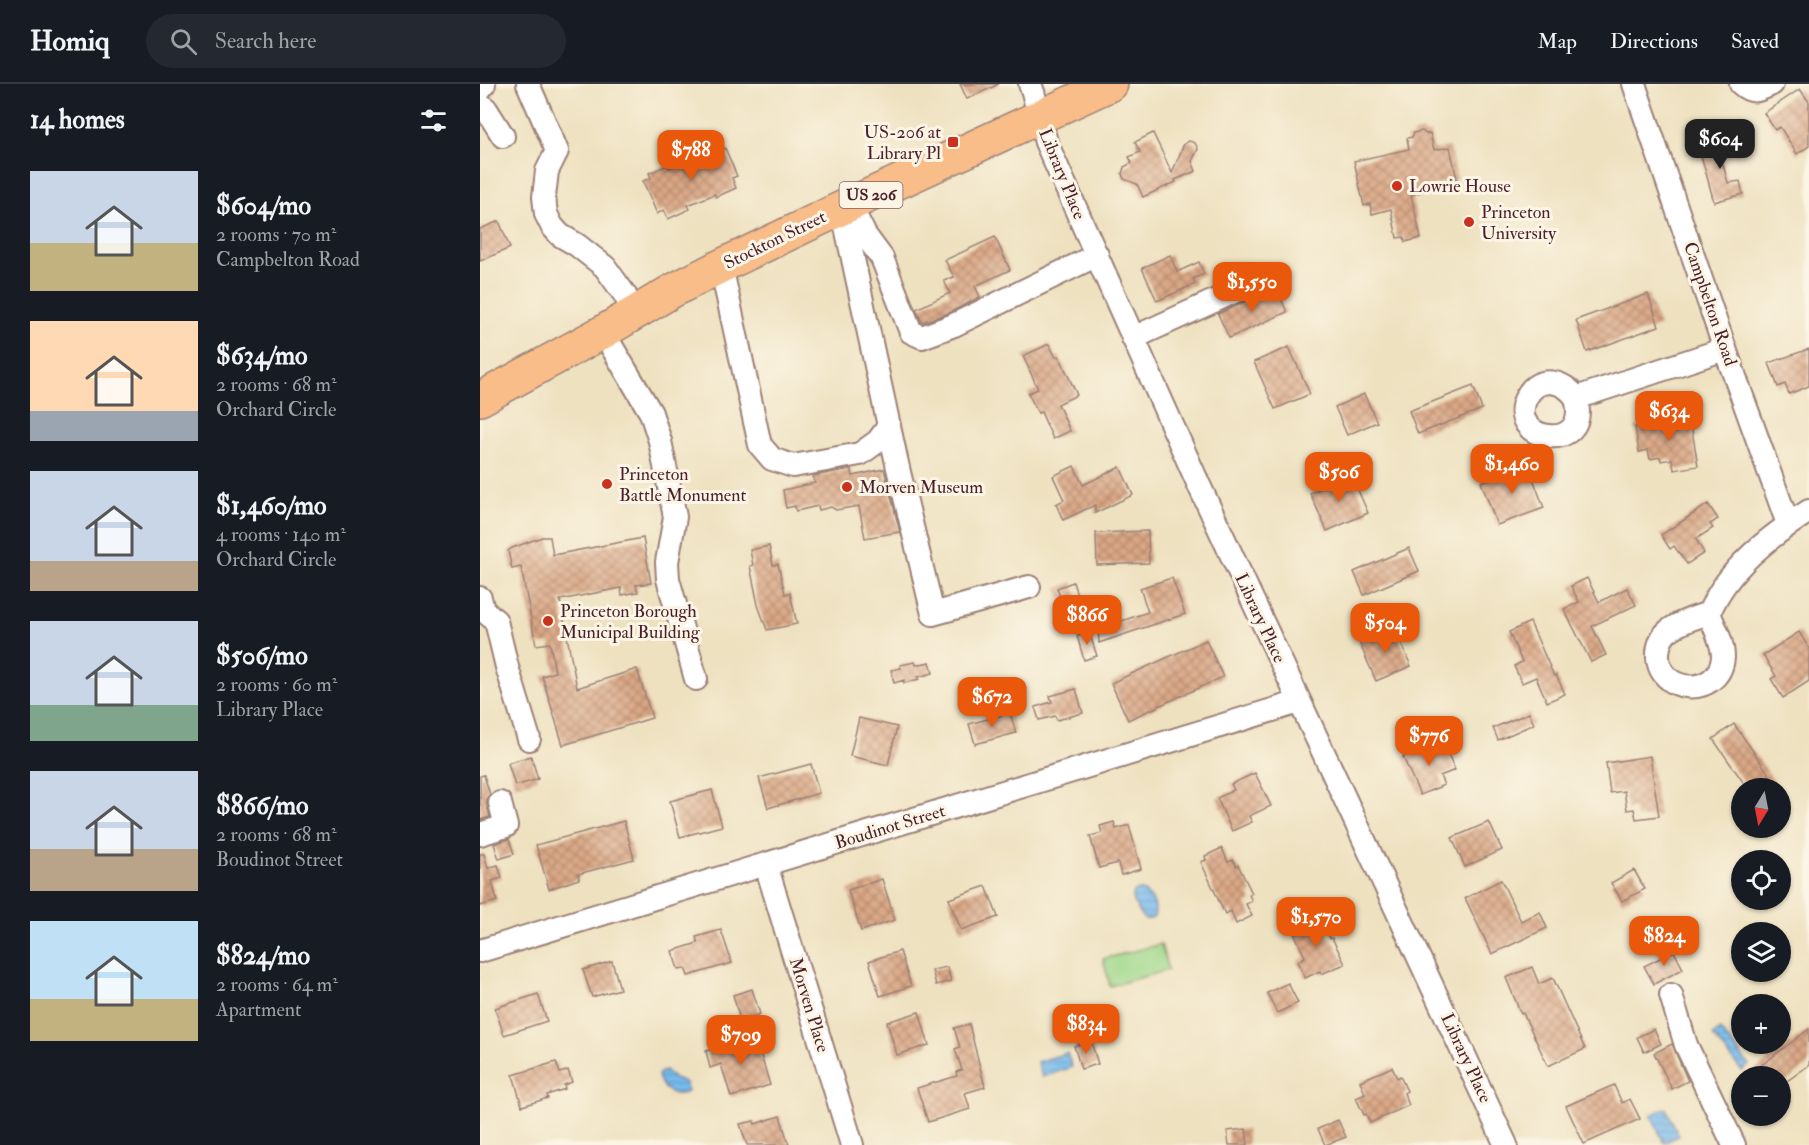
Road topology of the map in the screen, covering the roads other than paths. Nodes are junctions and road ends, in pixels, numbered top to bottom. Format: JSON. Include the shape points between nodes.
{"nodes":[{"id":1,"x":484,"y":84,"type":"edge"},
{"id":2,"x":528,"y":84,"type":"edge"},
{"id":3,"x":1030,"y":84,"type":"edge"},
{"id":4,"x":1111,"y":84,"type":"edge"},
{"id":5,"x":1634,"y":84,"type":"edge"},
{"id":6,"x":1741,"y":84,"type":"edge"},
{"id":7,"x":1772,"y":84,"type":"edge"},
{"id":8,"x":480,"y":89,"type":"edge"},
{"id":9,"x":480,"y":104,"type":"edge"},
{"id":10,"x":1039,"y":117,"type":"junction"},
{"id":11,"x":503,"y":136,"type":"dead end"},
{"id":12,"x":846,"y":206,"type":"junction"},
{"id":13,"x":1097,"y":255,"type":"junction"},
{"id":14,"x":721,"y":266,"type":"junction"},
{"id":15,"x":1249,"y":285,"type":"dead end"},
{"id":16,"x":634,"y":314,"type":"junction"},
{"id":17,"x":603,"y":332,"type":"junction"},
{"id":18,"x":1133,"y":338,"type":"junction"},
{"id":19,"x":1725,"y":349,"type":"junction"},
{"id":20,"x":1576,"y":398,"type":"dead end"},
{"id":21,"x":480,"y":399,"type":"edge"},
{"id":22,"x":889,"y":426,"type":"junction"},
{"id":23,"x":860,"y":454,"type":"junction"},
{"id":24,"x":897,"y":468,"type":"junction"},
{"id":25,"x":1809,"y":511,"type":"edge"},
{"id":26,"x":1788,"y":524,"type":"junction"},
{"id":27,"x":1029,"y":587,"type":"dead end"},
{"id":28,"x":480,"y":598,"type":"edge"},
{"id":29,"x":1709,"y":613,"type":"dead end"},
{"id":30,"x":696,"y":679,"type":"dead end"},
{"id":31,"x":1299,"y":702,"type":"junction"},
{"id":32,"x":529,"y":739,"type":"dead end"},
{"id":33,"x":500,"y":803,"type":"dead end"},
{"id":34,"x":480,"y":834,"type":"edge"},
{"id":35,"x":766,"y":865,"type":"junction"},
{"id":36,"x":480,"y":951,"type":"edge"},
{"id":37,"x":1671,"y":995,"type":"dead end"},
{"id":38,"x":852,"y":1145,"type":"edge"},
{"id":39,"x":1506,"y":1145,"type":"edge"},
{"id":40,"x":1734,"y":1145,"type":"edge"}],
"edges":[{"from":1,"to":8,"type":"street"},
{"from":2,"to":16,"type":"street","via":[[557,152],[547,171],[546,214],[560,235],[604,267]]},
{"from":3,"to":10,"type":"street","name":"Library Place"},
{"from":4,"to":10,"type":"highway","name":"Stockton Street","number":"US 206"},
{"from":5,"to":19,"type":"street","name":"Campbelton Road"},
{"from":6,"to":7,"type":"street","via":[[1749,91]]},
{"from":9,"to":11,"type":"street"},
{"from":10,"to":12,"type":"highway","name":"Stockton Street","number":"US 206"},
{"from":10,"to":13,"type":"street","name":"Library Place"},
{"from":12,"to":13,"type":"street","via":[[882,258],[910,332],[922,337]]},
{"from":12,"to":14,"type":"highway","name":"Stockton Street","number":"US 206"},
{"from":12,"to":22,"type":"street"},
{"from":13,"to":18,"type":"street","name":"Library Place"},
{"from":14,"to":16,"type":"highway","name":"Stockton Street","number":"US 206"},
{"from":14,"to":23,"type":"street","via":[[760,445],[772,459],[793,466]]},
{"from":15,"to":18,"type":"street"},
{"from":16,"to":17,"type":"highway","name":"Stockton Street","number":"US 206"},
{"from":17,"to":21,"type":"highway","name":"Stockton Street","number":"US 206"},
{"from":17,"to":30,"type":"street","via":[[651,413],[660,441],[675,518],[668,579]]},
{"from":18,"to":31,"type":"street","name":"Library Place"},
{"from":19,"to":20,"type":"street"},
{"from":19,"to":26,"type":"street","name":"Campbelton Road"},
{"from":22,"to":23,"type":"street","via":[[878,441]]},
{"from":22,"to":24,"type":"street"},
{"from":23,"to":24,"type":"street"},
{"from":24,"to":27,"type":"street","via":[[933,614]]},
{"from":25,"to":26,"type":"street"},
{"from":26,"to":29,"type":"street","via":[[1741,566],[1716,597]]},
{"from":28,"to":32,"type":"street","via":[[483,610],[496,621]]},
{"from":31,"to":35,"type":"street","name":"Boudinot Street"},
{"from":31,"to":39,"type":"street","name":"Library Place"},
{"from":33,"to":34,"type":"street","via":[[506,826]]},
{"from":35,"to":36,"type":"street","name":"Boudinot Street"},
{"from":35,"to":38,"type":"street","name":"Morven Place"},
{"from":37,"to":40,"type":"street","via":[[1686,1045]]}]}
